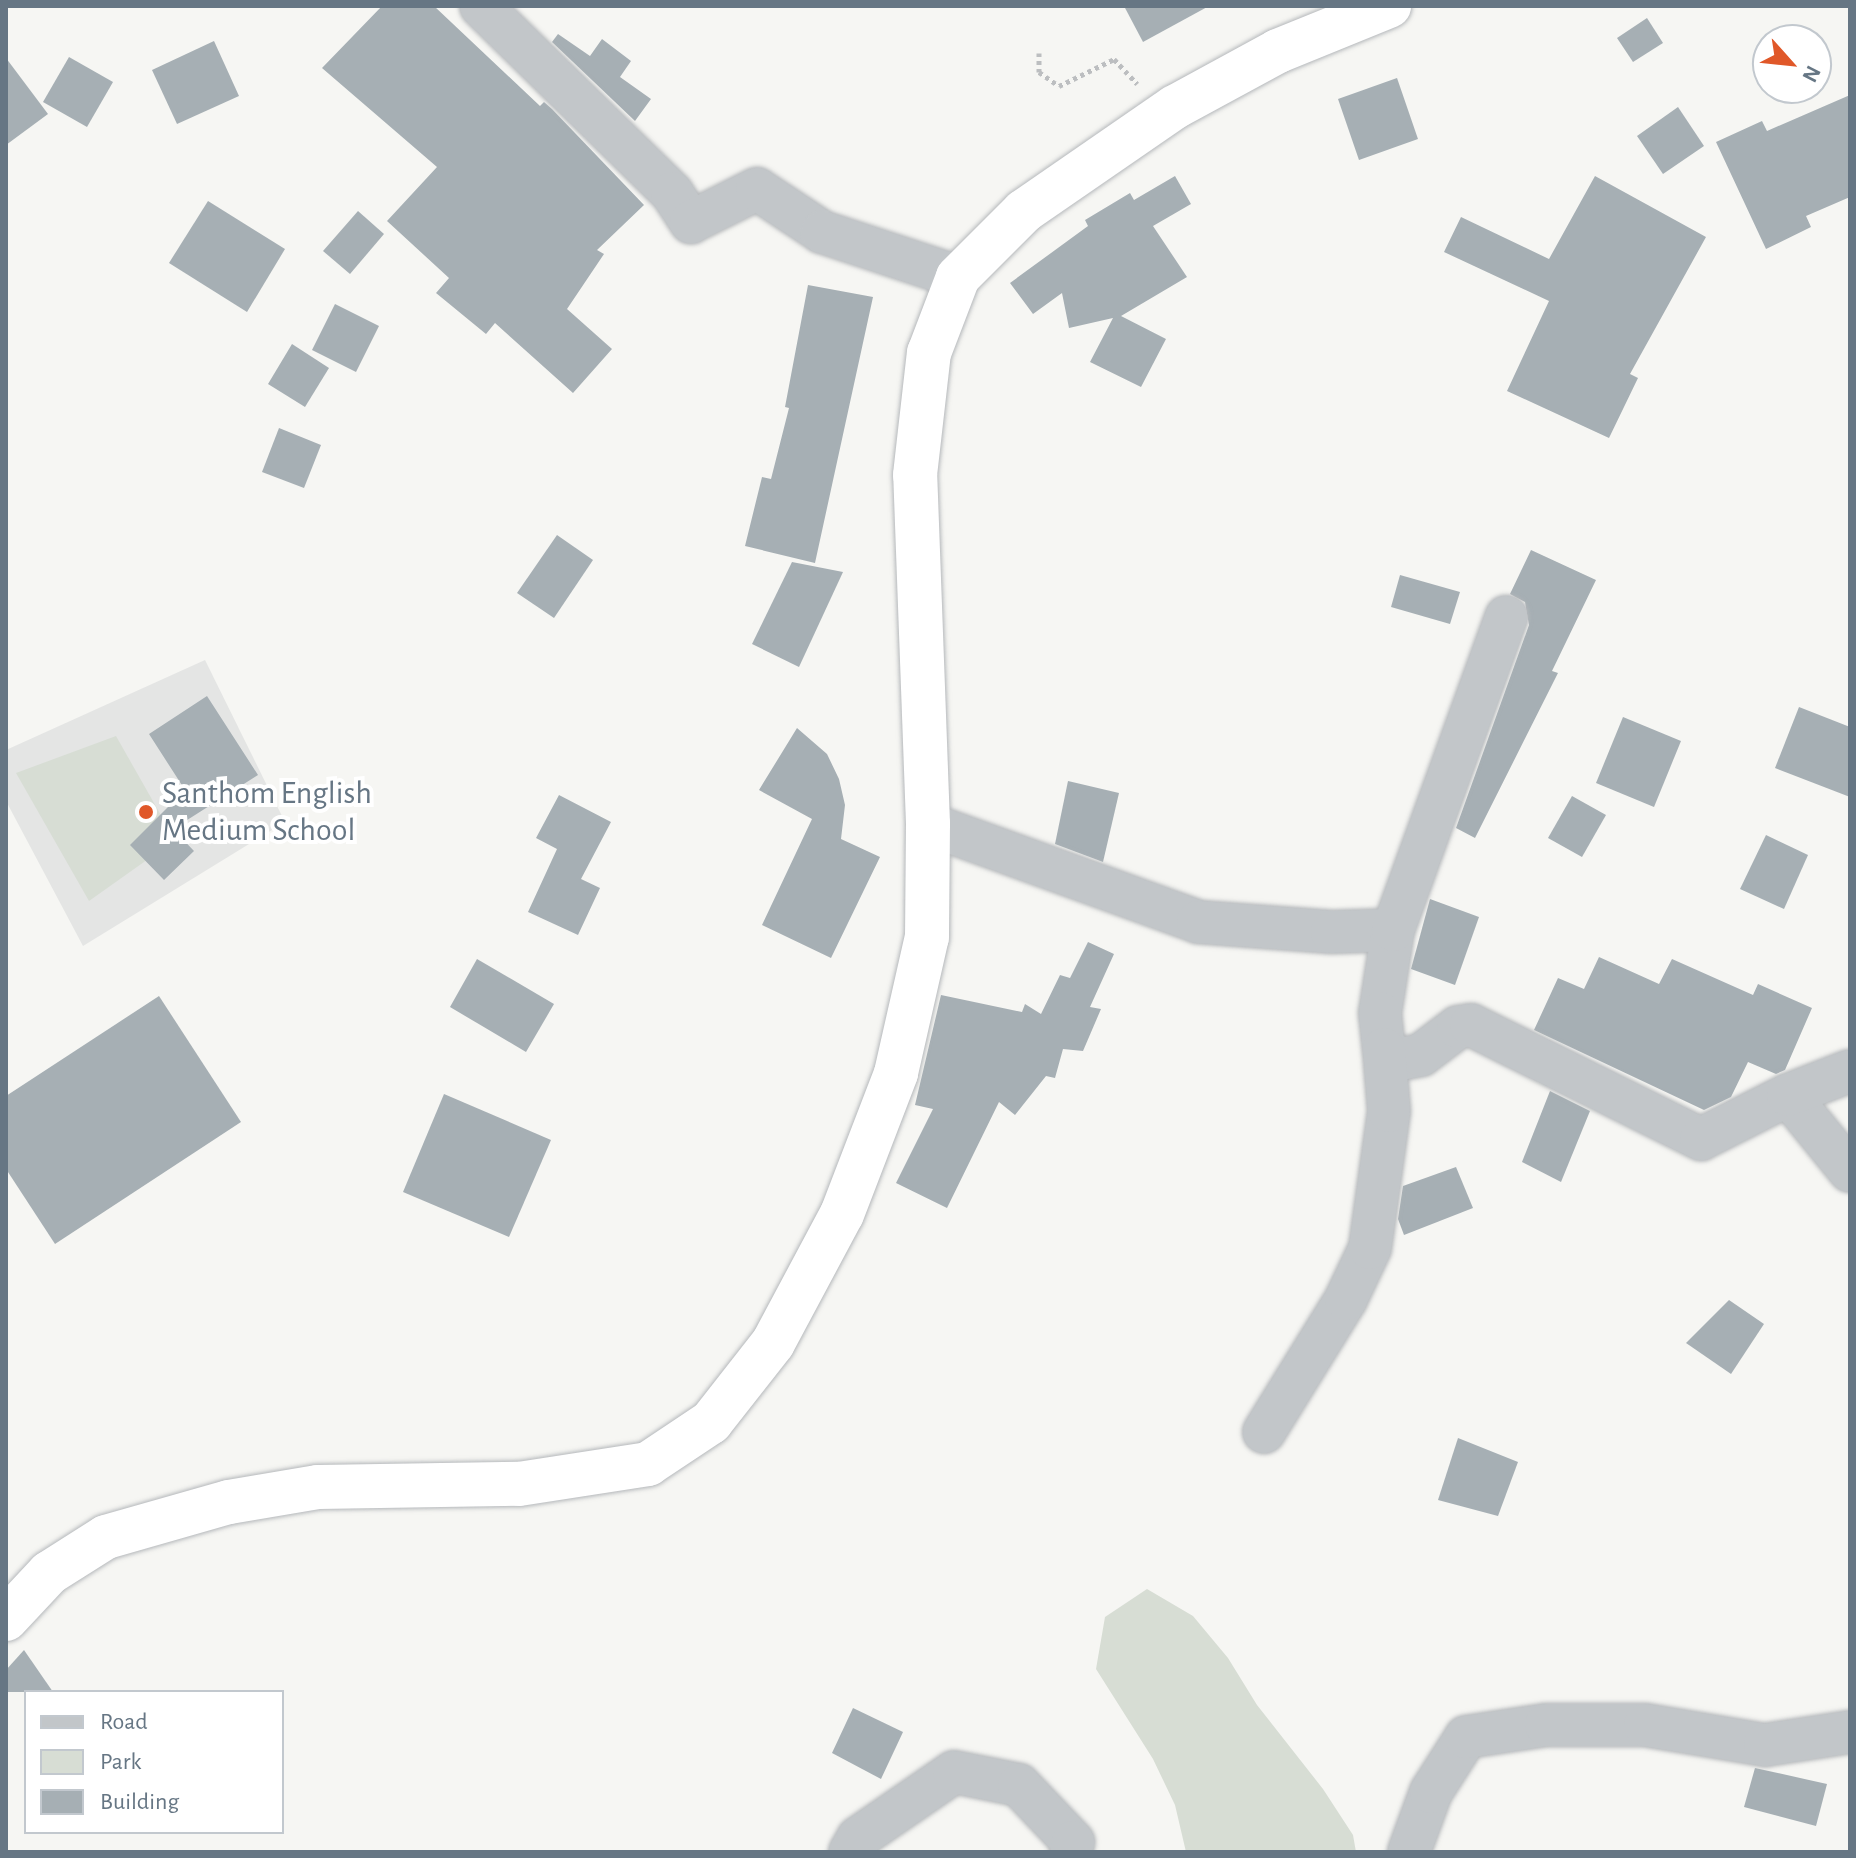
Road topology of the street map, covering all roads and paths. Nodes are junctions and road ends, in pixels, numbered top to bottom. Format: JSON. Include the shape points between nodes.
{"nodes":[{"id":1,"x":481,"y":6,"type":"edge"},
{"id":2,"x":1389,"y":6,"type":"edge"},
{"id":3,"x":1039,"y":53,"type":"dead end"},
{"id":4,"x":1175,"y":107,"type":"junction"},
{"id":5,"x":958,"y":277,"type":"junction"},
{"id":6,"x":1506,"y":617,"type":"dead end"},
{"id":7,"x":928,"y":824,"type":"junction"},
{"id":8,"x":1393,"y":930,"type":"junction"},
{"id":9,"x":1384,"y":1049,"type":"junction"},
{"id":10,"x":1850,"y":1071,"type":"edge"},
{"id":11,"x":1788,"y":1095,"type":"junction"},
{"id":12,"x":1850,"y":1171,"type":"edge"},
{"id":13,"x":1264,"y":1432,"type":"dead end"},
{"id":14,"x":6,"y":1619,"type":"edge"},
{"id":15,"x":1850,"y":1732,"type":"edge"},
{"id":16,"x":850,"y":1852,"type":"edge"},
{"id":17,"x":1071,"y":1852,"type":"edge"},
{"id":18,"x":1409,"y":1852,"type":"edge"}],
"edges":[{"from":1,"to":5,"type":"street","via":[[672,193],[691,222],[757,189],[822,232]]},
{"from":2,"to":4,"type":"highway","via":[[1278,51]]},
{"from":3,"to":4,"type":"path","via":[[1039,72],[1059,86],[1114,59],[1128,79]]},
{"from":4,"to":5,"type":"highway","via":[[1024,211]]},
{"from":5,"to":7,"type":"highway","via":[[929,353],[915,475]]},
{"from":6,"to":8,"type":"street"},
{"from":7,"to":8,"type":"street","via":[[1198,922],[1332,932]]},
{"from":7,"to":14,"type":"highway","via":[[927,937],[896,1073],[842,1214],[773,1343],[711,1422],[648,1464],[519,1484],[318,1487],[202,1510],[106,1537],[49,1573]]},
{"from":8,"to":9,"type":"street","via":[[1380,1013]]},
{"from":9,"to":11,"type":"street","via":[[1401,1059],[1421,1055],[1458,1027],[1471,1025],[1701,1139]]},
{"from":9,"to":13,"type":"street","via":[[1389,1111],[1370,1248],[1346,1299]]},
{"from":10,"to":11,"type":"street"},
{"from":11,"to":12,"type":"street"},
{"from":15,"to":18,"type":"street","via":[[1765,1745],[1645,1725],[1546,1725],[1466,1737],[1431,1792]]},
{"from":16,"to":17,"type":"street","via":[[858,1838],[954,1772],[1019,1785],[1073,1842]]}]}
